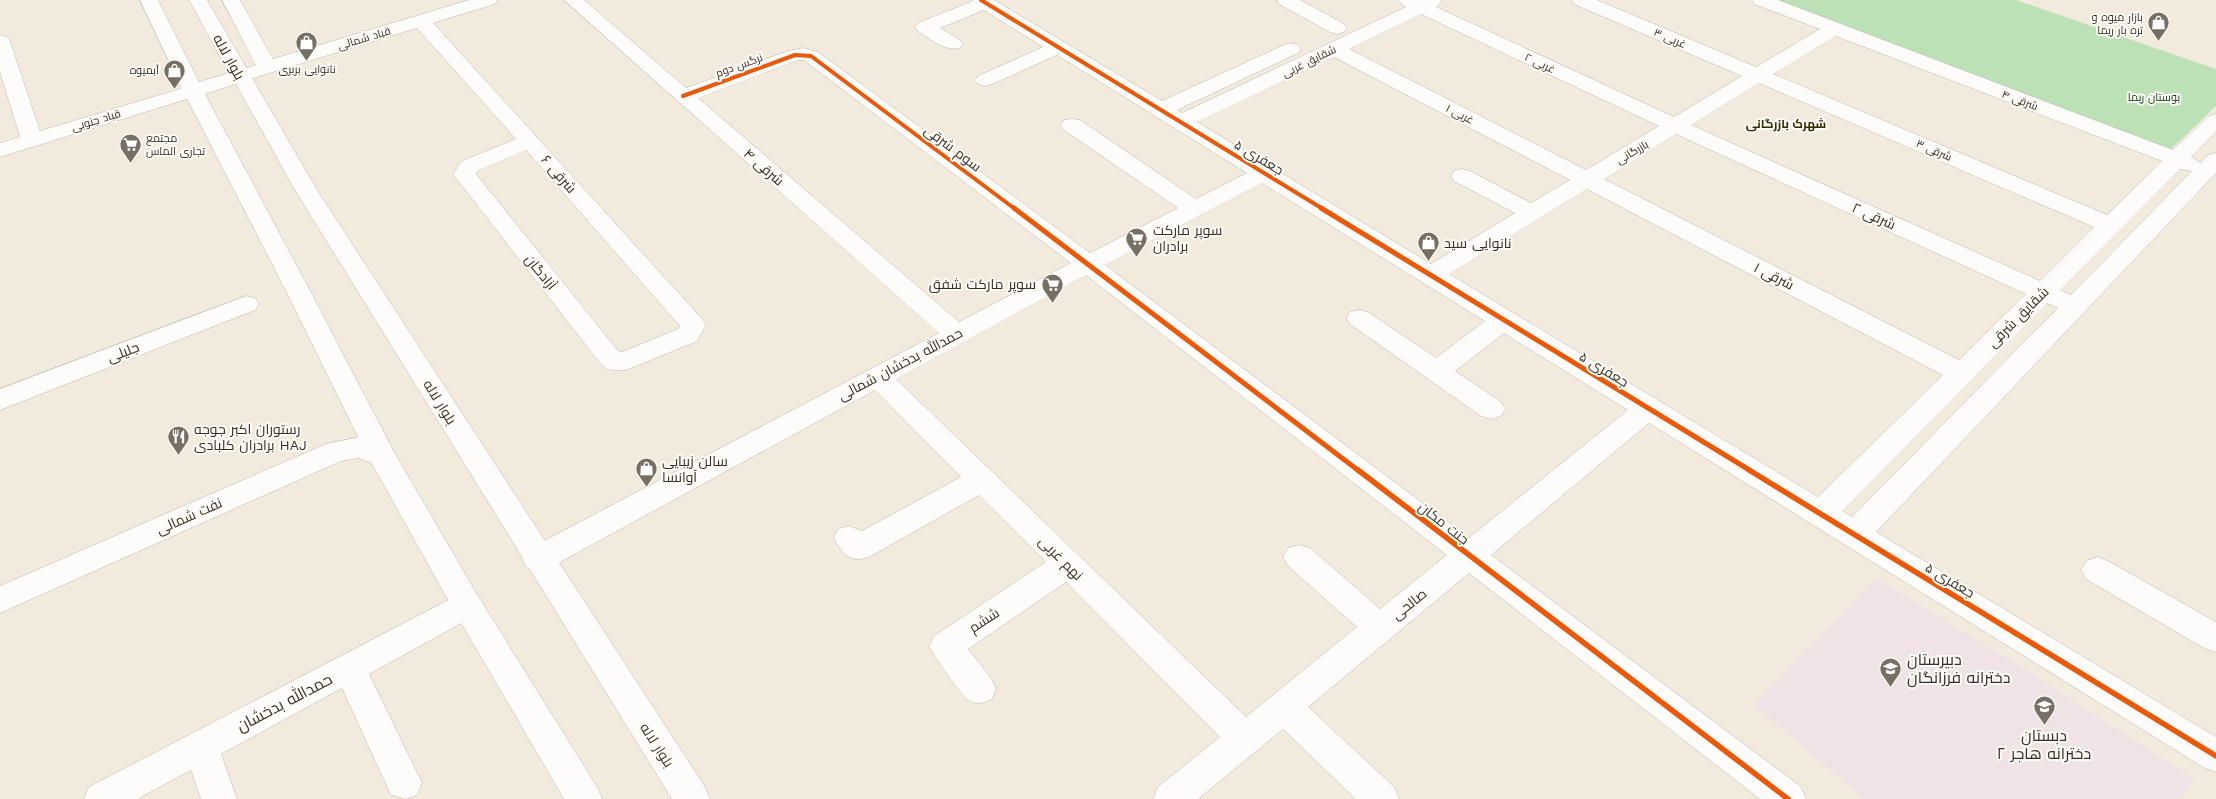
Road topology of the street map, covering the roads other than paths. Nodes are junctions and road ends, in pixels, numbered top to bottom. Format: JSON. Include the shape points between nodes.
{"nodes":[{"id":1,"x":149,"y":0,"type":"edge"},
{"id":2,"x":198,"y":0,"type":"edge"},
{"id":3,"x":231,"y":0,"type":"edge"},
{"id":4,"x":573,"y":0,"type":"edge"},
{"id":5,"x":1286,"y":0,"type":"edge"},
{"id":6,"x":1397,"y":0,"type":"edge"},
{"id":7,"x":1581,"y":0,"type":"edge"},
{"id":8,"x":1761,"y":0,"type":"edge"},
{"id":9,"x":983,"y":1,"type":"edge"},
{"id":10,"x":475,"y":2,"type":"edge"},
{"id":11,"x":1421,"y":3,"type":"edge"},
{"id":12,"x":421,"y":21,"type":"junction"},
{"id":13,"x":1337,"y":28,"type":"junction"},
{"id":14,"x":1834,"y":28,"type":"junction"},
{"id":15,"x":0,"y":41,"type":"edge"},
{"id":16,"x":953,"y":44,"type":"dead end"},
{"id":17,"x":1059,"y":48,"type":"junction"},
{"id":18,"x":1334,"y":49,"type":"junction"},
{"id":19,"x":803,"y":54,"type":"joint"},
{"id":20,"x":268,"y":68,"type":"junction"},
{"id":21,"x":1758,"y":75,"type":"junction"},
{"id":22,"x":240,"y":76,"type":"junction"},
{"id":23,"x":985,"y":80,"type":"dead end"},
{"id":24,"x":193,"y":91,"type":"junction"},
{"id":25,"x":683,"y":96,"type":"junction"},
{"id":26,"x":1171,"y":116,"type":"junction"},
{"id":27,"x":2216,"y":120,"type":"edge"},
{"id":28,"x":1072,"y":125,"type":"dead end"},
{"id":29,"x":1675,"y":126,"type":"junction"},
{"id":30,"x":32,"y":140,"type":"junction"},
{"id":31,"x":530,"y":141,"type":"junction"},
{"id":32,"x":0,"y":150,"type":"edge"},
{"id":33,"x":2176,"y":160,"type":"junction"},
{"id":34,"x":2211,"y":165,"type":"edge"},
{"id":35,"x":1264,"y":173,"type":"junction"},
{"id":36,"x":1462,"y":176,"type":"dead end"},
{"id":37,"x":1587,"y":180,"type":"junction"},
{"id":38,"x":1195,"y":209,"type":"junction"},
{"id":39,"x":1532,"y":213,"type":"junction"},
{"id":40,"x":2110,"y":225,"type":"junction"},
{"id":41,"x":1088,"y":264,"type":"junction"},
{"id":42,"x":1430,"y":275,"type":"junction"},
{"id":43,"x":2042,"y":293,"type":"junction"},
{"id":44,"x":246,"y":304,"type":"dead end"},
{"id":45,"x":2074,"y":306,"type":"junction"},
{"id":46,"x":1359,"y":318,"type":"dead end"},
{"id":47,"x":1503,"y":320,"type":"junction"},
{"id":48,"x":692,"y":329,"type":"joint"},
{"id":49,"x":956,"y":334,"type":"junction"},
{"id":50,"x":1437,"y":372,"type":"junction"},
{"id":51,"x":1962,"y":373,"type":"junction"},
{"id":52,"x":877,"y":376,"type":"junction"},
{"id":53,"x":0,"y":400,"type":"edge"},
{"id":54,"x":1648,"y":408,"type":"junction"},
{"id":55,"x":1491,"y":409,"type":"dead end"},
{"id":56,"x":381,"y":455,"type":"junction"},
{"id":57,"x":982,"y":479,"type":"junction"},
{"id":58,"x":1820,"y":514,"type":"junction"},
{"id":59,"x":1854,"y":535,"type":"junction"},
{"id":60,"x":848,"y":538,"type":"dead end"},
{"id":61,"x":1468,"y":556,"type":"junction"},
{"id":62,"x":1299,"y":557,"type":"dead end"},
{"id":63,"x":538,"y":558,"type":"junction"},
{"id":64,"x":1068,"y":564,"type":"junction"},
{"id":65,"x":2097,"y":570,"type":"dead end"},
{"id":66,"x":0,"y":600,"type":"edge"},
{"id":67,"x":467,"y":605,"type":"junction"},
{"id":68,"x":1380,"y":628,"type":"junction"},
{"id":69,"x":2216,"y":638,"type":"edge"},
{"id":70,"x":349,"y":667,"type":"junction"},
{"id":71,"x":979,"y":689,"type":"dead end"},
{"id":72,"x":1284,"y":706,"type":"junction"},
{"id":73,"x":1245,"y":738,"type":"junction"},
{"id":74,"x":201,"y":746,"type":"junction"},
{"id":75,"x":2216,"y":756,"type":"edge"},
{"id":76,"x":404,"y":783,"type":"dead end"},
{"id":77,"x":102,"y":799,"type":"edge"},
{"id":78,"x":219,"y":799,"type":"edge"},
{"id":79,"x":584,"y":799,"type":"edge"},
{"id":80,"x":692,"y":799,"type":"edge"},
{"id":81,"x":1171,"y":799,"type":"edge"},
{"id":82,"x":1381,"y":799,"type":"edge"},
{"id":83,"x":1788,"y":799,"type":"edge"}],
"edges":[{"from":1,"to":24,"type":"street"},
{"from":2,"to":22,"type":"street","name":"بلوار لاله"},
{"from":3,"to":20,"type":"street"},
{"from":4,"to":25,"type":"street","name":"۴ شرقی"},
{"from":5,"to":13,"type":"street"},
{"from":6,"to":13,"type":"street","name":"شقایق غربی"},
{"from":7,"to":21,"type":"street","name":"۳ غربی"},
{"from":8,"to":14,"type":"street","name":"۴ شرقی"},
{"from":9,"to":16,"type":"street","via":[[925,27]]},
{"from":9,"to":17,"type":"street","name":"جعفری ۵"},
{"from":10,"to":12,"type":"street","name":"قباد شمالی"},
{"from":11,"to":18,"type":"street","name":"شقایق غربی"},
{"from":11,"to":29,"type":"street","name":"۲ غربی"},
{"from":12,"to":20,"type":"street","name":"قباد شمالی"},
{"from":12,"to":31,"type":"street","name":"۶ شرقی"},
{"from":13,"to":26,"type":"street","name":"شقایق غربی"},
{"from":14,"to":21,"type":"street","name":"بازرگانی"},
{"from":14,"to":33,"type":"street","name":"۴ شرقی"},
{"from":15,"to":30,"type":"street"},
{"from":17,"to":23,"type":"street"},
{"from":17,"to":26,"type":"street","name":"جعفری ۵"},
{"from":18,"to":26,"type":"street","name":"شقایق غربی"},
{"from":18,"to":37,"type":"street","name":"۱ غربی"},
{"from":19,"to":25,"type":"street","name":"نرگس دوم"},
{"from":19,"to":41,"type":"street","name":"سوم شرقی","via":[[811,56]]},
{"from":20,"to":22,"type":"street","name":"قباد شمالی"},
{"from":21,"to":29,"type":"street","name":"بازرگانی"},
{"from":21,"to":40,"type":"street","name":"۳ شرقی"},
{"from":22,"to":24,"type":"street","name":"قباد جنوبی"},
{"from":22,"to":63,"type":"street","name":"بلوار لاله","via":[[311,198]]},
{"from":24,"to":30,"type":"street","name":"قباد جنوبی"},
{"from":24,"to":56,"type":"street"},
{"from":25,"to":49,"type":"street","name":"۴ شرقی"},
{"from":26,"to":35,"type":"street","name":"جعفری ۵"},
{"from":27,"to":33,"type":"street","name":"شقایق شرقی"},
{"from":28,"to":38,"type":"street"},
{"from":29,"to":37,"type":"street","name":"بازرگانی"},
{"from":29,"to":43,"type":"street","name":"۲ شرقی"},
{"from":30,"to":32,"type":"street","name":"قباد جنوبی"},
{"from":31,"to":48,"type":"street","name":"۶ شرقی","via":[[693,325]]},
{"from":31,"to":48,"type":"street","name":"آزادگان","via":[[470,166],[464,174],[609,357],[616,362],[626,361],[688,335]]},
{"from":33,"to":34,"type":"street","name":"۴ شرقی"},
{"from":33,"to":40,"type":"street","name":"شقایق شرقی"},
{"from":34,"to":45,"type":"street"},
{"from":35,"to":38,"type":"street","name":"حمدالله بدخشان شمالی"},
{"from":35,"to":42,"type":"street","name":"جعفری ۵"},
{"from":36,"to":39,"type":"street"},
{"from":37,"to":39,"type":"street","name":"بازرگانی"},
{"from":37,"to":51,"type":"street","name":"۱ شرقی"},
{"from":38,"to":41,"type":"street","name":"حمدالله بدخشان شمالی"},
{"from":39,"to":42,"type":"street","name":"بازرگانی"},
{"from":40,"to":43,"type":"street","name":"شقایق شرقی"},
{"from":41,"to":49,"type":"street","name":"حمدالله بدخشان شمالی"},
{"from":41,"to":61,"type":"street","name":"جنت مکان"},
{"from":42,"to":47,"type":"street","name":"جعفری ۵"},
{"from":43,"to":45,"type":"street","name":"۲ شرقی"},
{"from":43,"to":51,"type":"street","name":"شقایق شرقی"},
{"from":44,"to":53,"type":"street","name":"جلیلی"},
{"from":45,"to":59,"type":"street"},
{"from":46,"to":50,"type":"street"},
{"from":47,"to":50,"type":"street"},
{"from":47,"to":54,"type":"street","name":"جعفری ۵"},
{"from":49,"to":52,"type":"street","name":"حمدالله بدخشان شمالی"},
{"from":50,"to":55,"type":"street"},
{"from":51,"to":58,"type":"street","name":"شقایق شرقی"},
{"from":52,"to":57,"type":"street","name":"نهم غربی"},
{"from":52,"to":63,"type":"street","name":"حمدالله بدخشان شمالی"},
{"from":54,"to":58,"type":"street","name":"جعفری ۵"},
{"from":54,"to":61,"type":"street","name":"صالحی"},
{"from":56,"to":66,"type":"street","name":"نفت شمالی","via":[[359,447],[336,451]]},
{"from":56,"to":67,"type":"street"},
{"from":57,"to":60,"type":"street","via":[[858,548]]},
{"from":57,"to":64,"type":"street","name":"نهم غربی"},
{"from":58,"to":59,"type":"street","name":"جعفری ۵"},
{"from":59,"to":75,"type":"street","name":"جعفری ۵"},
{"from":61,"to":68,"type":"street","name":"صالحی"},
{"from":61,"to":83,"type":"street","name":"جنت مکان"},
{"from":62,"to":68,"type":"street"},
{"from":63,"to":80,"type":"street","name":"بلوار لاله"},
{"from":64,"to":71,"type":"street","name":"ششم","via":[[946,646]]},
{"from":64,"to":73,"type":"street","name":"نهم غربی"},
{"from":65,"to":69,"type":"street"},
{"from":67,"to":70,"type":"street","name":"حمدالله بدخشان"},
{"from":67,"to":79,"type":"street"},
{"from":68,"to":72,"type":"street","name":"صالحی"},
{"from":70,"to":74,"type":"street","name":"حمدالله بدخشان"},
{"from":70,"to":76,"type":"street"},
{"from":72,"to":73,"type":"street","name":"صالحی"},
{"from":72,"to":82,"type":"street"},
{"from":73,"to":81,"type":"street","name":"صالحی"},
{"from":74,"to":77,"type":"street","name":"حمدالله بدخشان"},
{"from":74,"to":78,"type":"street"}]}
